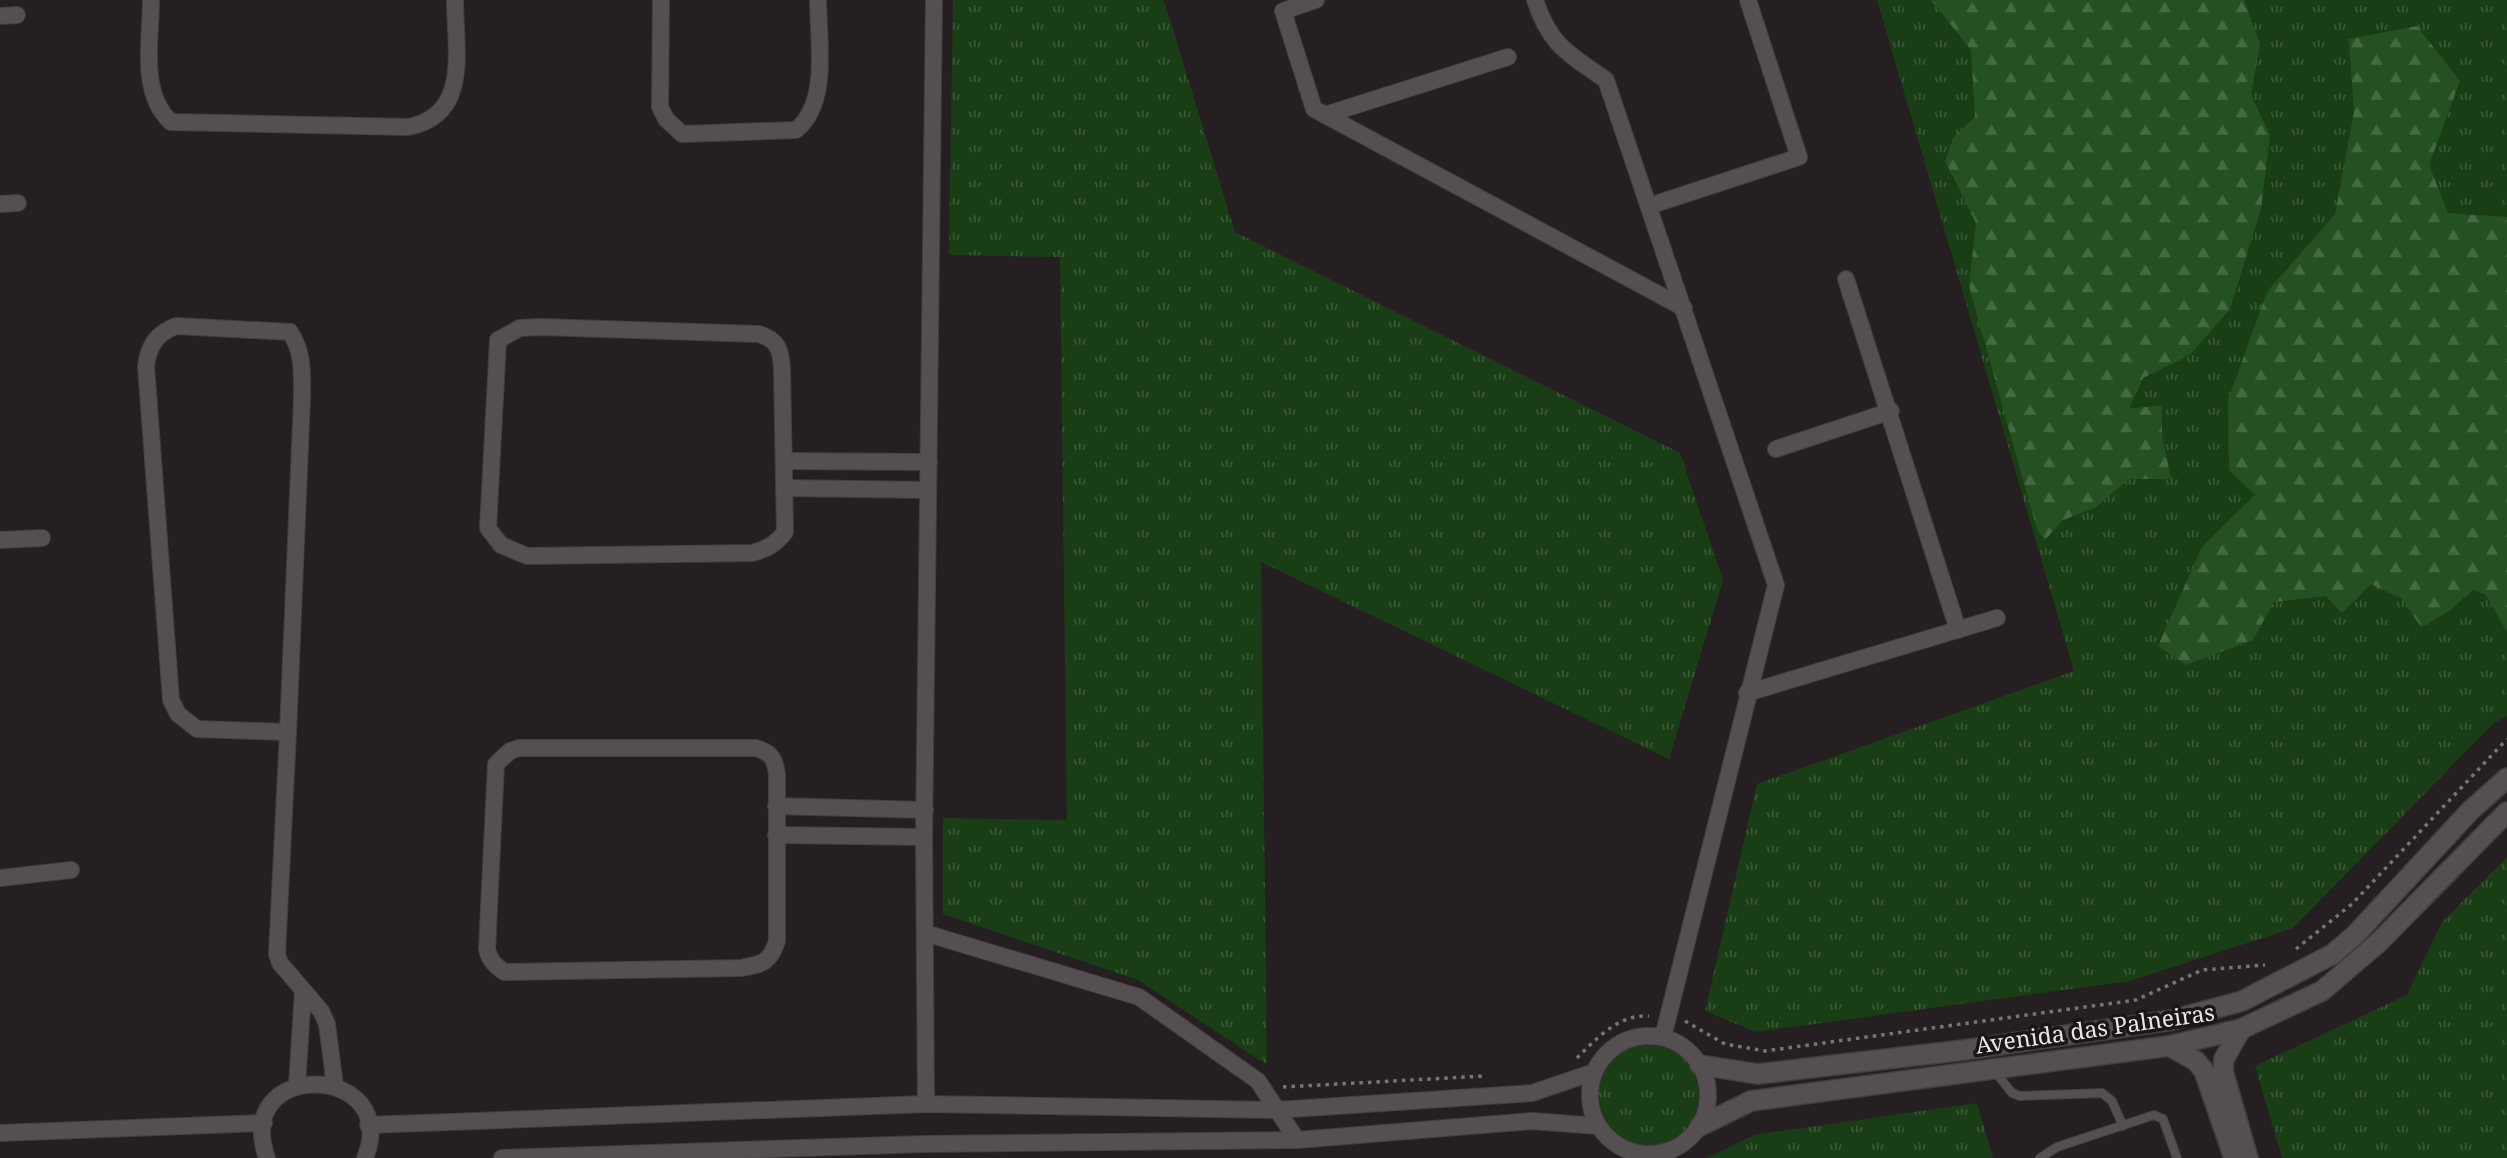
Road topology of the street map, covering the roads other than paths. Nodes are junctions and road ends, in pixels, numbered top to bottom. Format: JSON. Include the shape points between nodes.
{"nodes":[{"id":1,"x":151,"y":0,"type":"edge"},
{"id":2,"x":455,"y":0,"type":"edge"},
{"id":3,"x":661,"y":0,"type":"edge"},
{"id":4,"x":818,"y":0,"type":"edge"},
{"id":5,"x":933,"y":0,"type":"edge"},
{"id":6,"x":1315,"y":0,"type":"edge"},
{"id":7,"x":1535,"y":0,"type":"edge"},
{"id":8,"x":1748,"y":0,"type":"edge"},
{"id":9,"x":17,"y":15,"type":"dead end"},
{"id":10,"x":0,"y":16,"type":"edge"},
{"id":11,"x":1508,"y":57,"type":"dead end"},
{"id":12,"x":1325,"y":115,"type":"junction"},
{"id":13,"x":18,"y":203,"type":"dead end"},
{"id":14,"x":0,"y":204,"type":"edge"},
{"id":15,"x":1649,"y":206,"type":"junction"},
{"id":16,"x":1846,"y":279,"type":"dead end"},
{"id":17,"x":1684,"y":308,"type":"junction"},
{"id":18,"x":1891,"y":411,"type":"junction"},
{"id":19,"x":1776,"y":449,"type":"dead end"},
{"id":20,"x":784,"y":461,"type":"junction"},
{"id":21,"x":929,"y":462,"type":"junction"},
{"id":22,"x":784,"y":488,"type":"junction"},
{"id":23,"x":928,"y":490,"type":"junction"},
{"id":24,"x":42,"y":538,"type":"dead end"},
{"id":25,"x":0,"y":540,"type":"edge"},
{"id":26,"x":1997,"y":618,"type":"dead end"},
{"id":27,"x":1958,"y":630,"type":"junction"},
{"id":28,"x":1748,"y":693,"type":"junction"},
{"id":29,"x":288,"y":732,"type":"junction"},
{"id":30,"x":2507,"y":778,"type":"edge"},
{"id":31,"x":776,"y":806,"type":"junction"},
{"id":32,"x":925,"y":810,"type":"junction"},
{"id":33,"x":2507,"y":812,"type":"edge"},
{"id":34,"x":776,"y":835,"type":"junction"},
{"id":35,"x":925,"y":837,"type":"junction"},
{"id":36,"x":71,"y":870,"type":"dead end"},
{"id":37,"x":0,"y":878,"type":"edge"},
{"id":38,"x":925,"y":933,"type":"junction"},
{"id":39,"x":303,"y":991,"type":"junction"},
{"id":40,"x":2241,"y":1029,"type":"junction"},
{"id":41,"x":1663,"y":1037,"type":"junction"},
{"id":42,"x":2169,"y":1046,"type":"junction"},
{"id":43,"x":1700,"y":1065,"type":"junction"},
{"id":44,"x":1992,"y":1069,"type":"junction"},
{"id":45,"x":1594,"y":1072,"type":"junction"},
{"id":46,"x":297,"y":1086,"type":"junction"},
{"id":47,"x":335,"y":1086,"type":"junction"},
{"id":48,"x":926,"y":1104,"type":"junction"},
{"id":49,"x":1277,"y":1110,"type":"junction"},
{"id":50,"x":264,"y":1123,"type":"junction"},
{"id":51,"x":368,"y":1125,"type":"junction"},
{"id":52,"x":1598,"y":1126,"type":"junction"},
{"id":53,"x":1700,"y":1126,"type":"junction"},
{"id":54,"x":2123,"y":1126,"type":"junction"},
{"id":55,"x":0,"y":1133,"type":"edge"},
{"id":56,"x":1297,"y":1140,"type":"junction"},
{"id":57,"x":267,"y":1158,"type":"edge"},
{"id":58,"x":365,"y":1158,"type":"edge"},
{"id":59,"x":502,"y":1158,"type":"edge"},
{"id":60,"x":2040,"y":1158,"type":"edge"},
{"id":61,"x":2176,"y":1158,"type":"edge"},
{"id":62,"x":2234,"y":1158,"type":"edge"},
{"id":63,"x":2248,"y":1158,"type":"edge"}],
"edges":[{"from":1,"to":2,"type":"street","via":[[153,100],[171,122],[408,127],[427,123],[448,106],[455,85]]},
{"from":3,"to":4,"type":"street","via":[[660,107],[682,134],[796,130],[808,121],[818,85]]},
{"from":5,"to":21,"type":"street"},
{"from":6,"to":12,"type":"street","via":[[1283,11],[1314,109]]},
{"from":7,"to":15,"type":"street","via":[[1553,42],[1606,80]]},
{"from":8,"to":15,"type":"street","via":[[1799,157]]},
{"from":9,"to":10,"type":"street"},
{"from":11,"to":12,"type":"street"},
{"from":12,"to":17,"type":"street"},
{"from":13,"to":14,"type":"street"},
{"from":15,"to":17,"type":"street"},
{"from":16,"to":18,"type":"street"},
{"from":17,"to":28,"type":"street","via":[[1776,585]]},
{"from":18,"to":19,"type":"street"},
{"from":18,"to":27,"type":"street"},
{"from":20,"to":21,"type":"street"},
{"from":20,"to":22,"type":"street"},
{"from":20,"to":22,"type":"street","via":[[781,350],[771,338],[541,327],[520,328],[498,340],[488,528],[501,545],[527,556],[752,553],[766,550],[785,532]]},
{"from":21,"to":23,"type":"street"},
{"from":22,"to":23,"type":"street"},
{"from":23,"to":32,"type":"street"},
{"from":24,"to":25,"type":"street"},
{"from":26,"to":27,"type":"street"},
{"from":27,"to":28,"type":"street"},
{"from":28,"to":41,"type":"street"},
{"from":29,"to":29,"type":"street","via":[[302,399],[298,343],[290,332],[176,326],[162,331],[149,348],[146,366],[171,700],[178,714],[197,729]]},
{"from":29,"to":39,"type":"street","via":[[276,944],[281,963]]},
{"from":30,"to":43,"type":"street","name":"Avenida das Palneiras","via":[[2333,954],[2242,1001],[2172,1020],[1964,1050],[1758,1074]]},
{"from":31,"to":32,"type":"street"},
{"from":31,"to":34,"type":"street"},
{"from":31,"to":34,"type":"street","via":[[776,762],[769,752],[756,748],[510,751],[496,764],[489,958],[504,972],[741,968],[765,963],[777,942]]},
{"from":32,"to":35,"type":"street"},
{"from":33,"to":40,"type":"street","name":"Avenida das Palneiras","via":[[2378,943],[2322,990]]},
{"from":34,"to":35,"type":"street"},
{"from":35,"to":38,"type":"street"},
{"from":36,"to":37,"type":"street"},
{"from":38,"to":48,"type":"street"},
{"from":38,"to":49,"type":"street","via":[[1139,997],[1258,1080]]},
{"from":39,"to":46,"type":"street"},
{"from":39,"to":47,"type":"street","via":[[327,1024]]},
{"from":40,"to":42,"type":"street","name":"Avenida das Palneiras"},
{"from":40,"to":63,"type":"street","via":[[2224,1059],[2223,1071]]},
{"from":41,"to":43,"type":"street","via":[[1679,1044]]},
{"from":41,"to":45,"type":"street","via":[[1632,1038],[1616,1045]]},
{"from":42,"to":44,"type":"street","name":"Avenida das Palneiras"},
{"from":42,"to":62,"type":"street","via":[[2204,1071]]},
{"from":43,"to":53,"type":"street","via":[[1708,1096]]},
{"from":44,"to":53,"type":"street","name":"Avenida das Palneiras","via":[[1751,1101]]},
{"from":44,"to":54,"type":"lane","via":[[2020,1096],[2102,1093],[2112,1101]]},
{"from":45,"to":49,"type":"street","via":[[1532,1093]]},
{"from":45,"to":52,"type":"street","via":[[1591,1109]]},
{"from":46,"to":47,"type":"street"},
{"from":46,"to":50,"type":"street","via":[[276,1100]]},
{"from":47,"to":51,"type":"street","via":[[356,1101]]},
{"from":48,"to":49,"type":"street"},
{"from":48,"to":51,"type":"street"},
{"from":49,"to":56,"type":"street"},
{"from":50,"to":55,"type":"street"},
{"from":50,"to":57,"type":"street"},
{"from":51,"to":58,"type":"street"},
{"from":52,"to":53,"type":"street","via":[[1624,1149],[1641,1154],[1674,1149]]},
{"from":52,"to":56,"type":"street","via":[[1532,1121]]},
{"from":54,"to":60,"type":"lane","via":[[2047,1151]]},
{"from":54,"to":61,"type":"lane","via":[[2157,1115],[2163,1119]]},
{"from":56,"to":59,"type":"street","via":[[924,1144]]}]}
